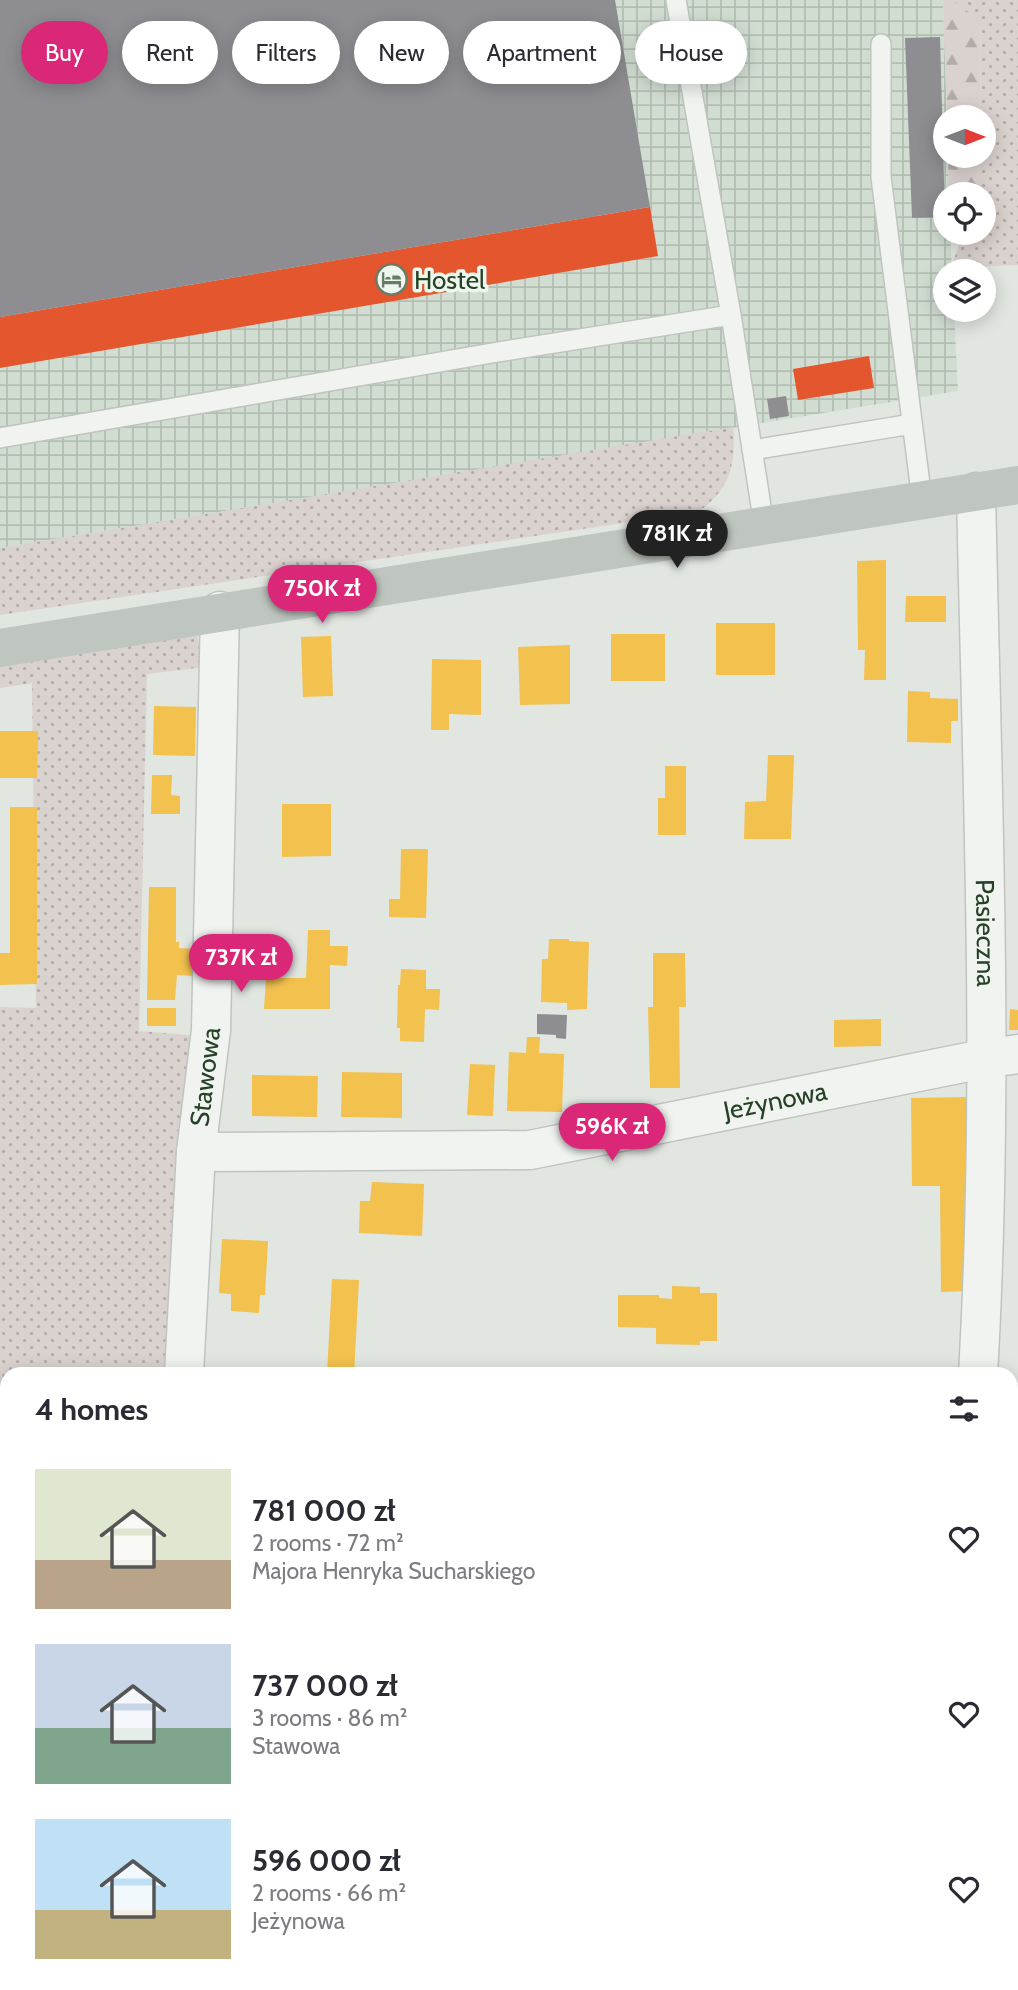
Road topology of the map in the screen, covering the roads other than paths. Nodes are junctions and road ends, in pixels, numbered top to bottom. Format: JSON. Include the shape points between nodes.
{"nodes":[{"id":1,"x":676,"y":0,"type":"edge"},
{"id":2,"x":881,"y":44,"type":"dead end"},
{"id":3,"x":731,"y":315,"type":"junction"},
{"id":4,"x":912,"y":424,"type":"junction"},
{"id":5,"x":0,"y":438,"type":"edge"},
{"id":6,"x":751,"y":450,"type":"junction"},
{"id":7,"x":1018,"y":485,"type":"edge"},
{"id":8,"x":976,"y":492,"type":"junction"},
{"id":9,"x":922,"y":500,"type":"junction"},
{"id":10,"x":764,"y":525,"type":"junction"},
{"id":11,"x":219,"y":611,"type":"junction"},
{"id":12,"x":0,"y":648,"type":"edge"},
{"id":13,"x":1003,"y":1056,"type":"edge"},
{"id":14,"x":196,"y":1152,"type":"junction"},
{"id":15,"x":184,"y":1367,"type":"edge"},
{"id":16,"x":978,"y":1367,"type":"edge"}],
"edges":[{"from":1,"to":3,"type":"lane"},
{"from":2,"to":4,"type":"lane","via":[[881,177]]},
{"from":3,"to":5,"type":"lane"},
{"from":3,"to":6,"type":"lane"},
{"from":4,"to":6,"type":"lane"},
{"from":4,"to":9,"type":"lane"},
{"from":6,"to":10,"type":"lane"},
{"from":7,"to":8,"type":"street"},
{"from":8,"to":9,"type":"street"},
{"from":8,"to":13,"type":"street","name":"Pasieczna"},
{"from":9,"to":10,"type":"street"},
{"from":10,"to":11,"type":"street"},
{"from":11,"to":12,"type":"street"},
{"from":11,"to":14,"type":"street","name":"Stawowa","via":[[211,1030]]},
{"from":13,"to":14,"type":"street","name":"Jeżynowa","via":[[530,1150]]},
{"from":13,"to":16,"type":"street","name":"Pasieczna"},
{"from":14,"to":15,"type":"street","name":"Stawowa"}]}
